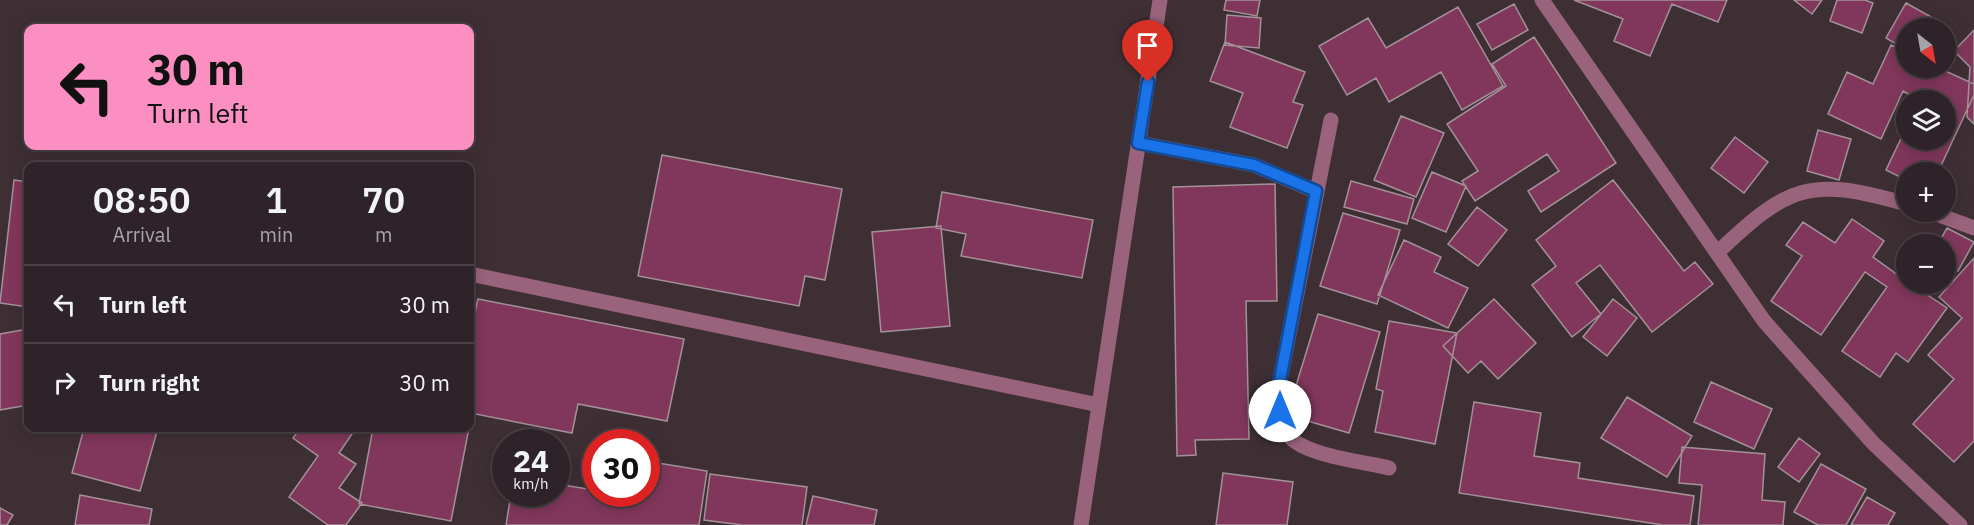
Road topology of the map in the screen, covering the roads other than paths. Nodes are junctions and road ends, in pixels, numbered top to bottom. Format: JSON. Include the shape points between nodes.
{"nodes":[{"id":1,"x":1160,"y":0,"type":"edge"},
{"id":2,"x":1542,"y":0,"type":"edge"},
{"id":3,"x":1331,"y":120,"type":"dead end"},
{"id":4,"x":1138,"y":143,"type":"junction"},
{"id":5,"x":1316,"y":191,"type":"junction"},
{"id":6,"x":1896,"y":201,"type":"edge"},
{"id":7,"x":1956,"y":221,"type":"edge"},
{"id":8,"x":1974,"y":228,"type":"edge"},
{"id":9,"x":1717,"y":253,"type":"junction"},
{"id":10,"x":474,"y":275,"type":"edge"},
{"id":11,"x":1099,"y":405,"type":"junction"},
{"id":12,"x":1389,"y":468,"type":"dead end"},
{"id":13,"x":1081,"y":525,"type":"edge"},
{"id":14,"x":1960,"y":525,"type":"edge"}],
"edges":[{"from":1,"to":4,"type":"street"},
{"from":2,"to":9,"type":"street"},
{"from":3,"to":5,"type":"street"},
{"from":4,"to":5,"type":"street","via":[[1254,165]]},
{"from":4,"to":11,"type":"street"},
{"from":5,"to":12,"type":"street","via":[[1279,385],[1280,411],[1291,438],[1312,450]]},
{"from":6,"to":9,"type":"street","via":[[1858,190],[1807,190],[1775,202]]},
{"from":7,"to":8,"type":"street"},
{"from":9,"to":14,"type":"street","via":[[1764,321],[1874,443]]},
{"from":10,"to":11,"type":"street"},
{"from":11,"to":13,"type":"street"}]}
